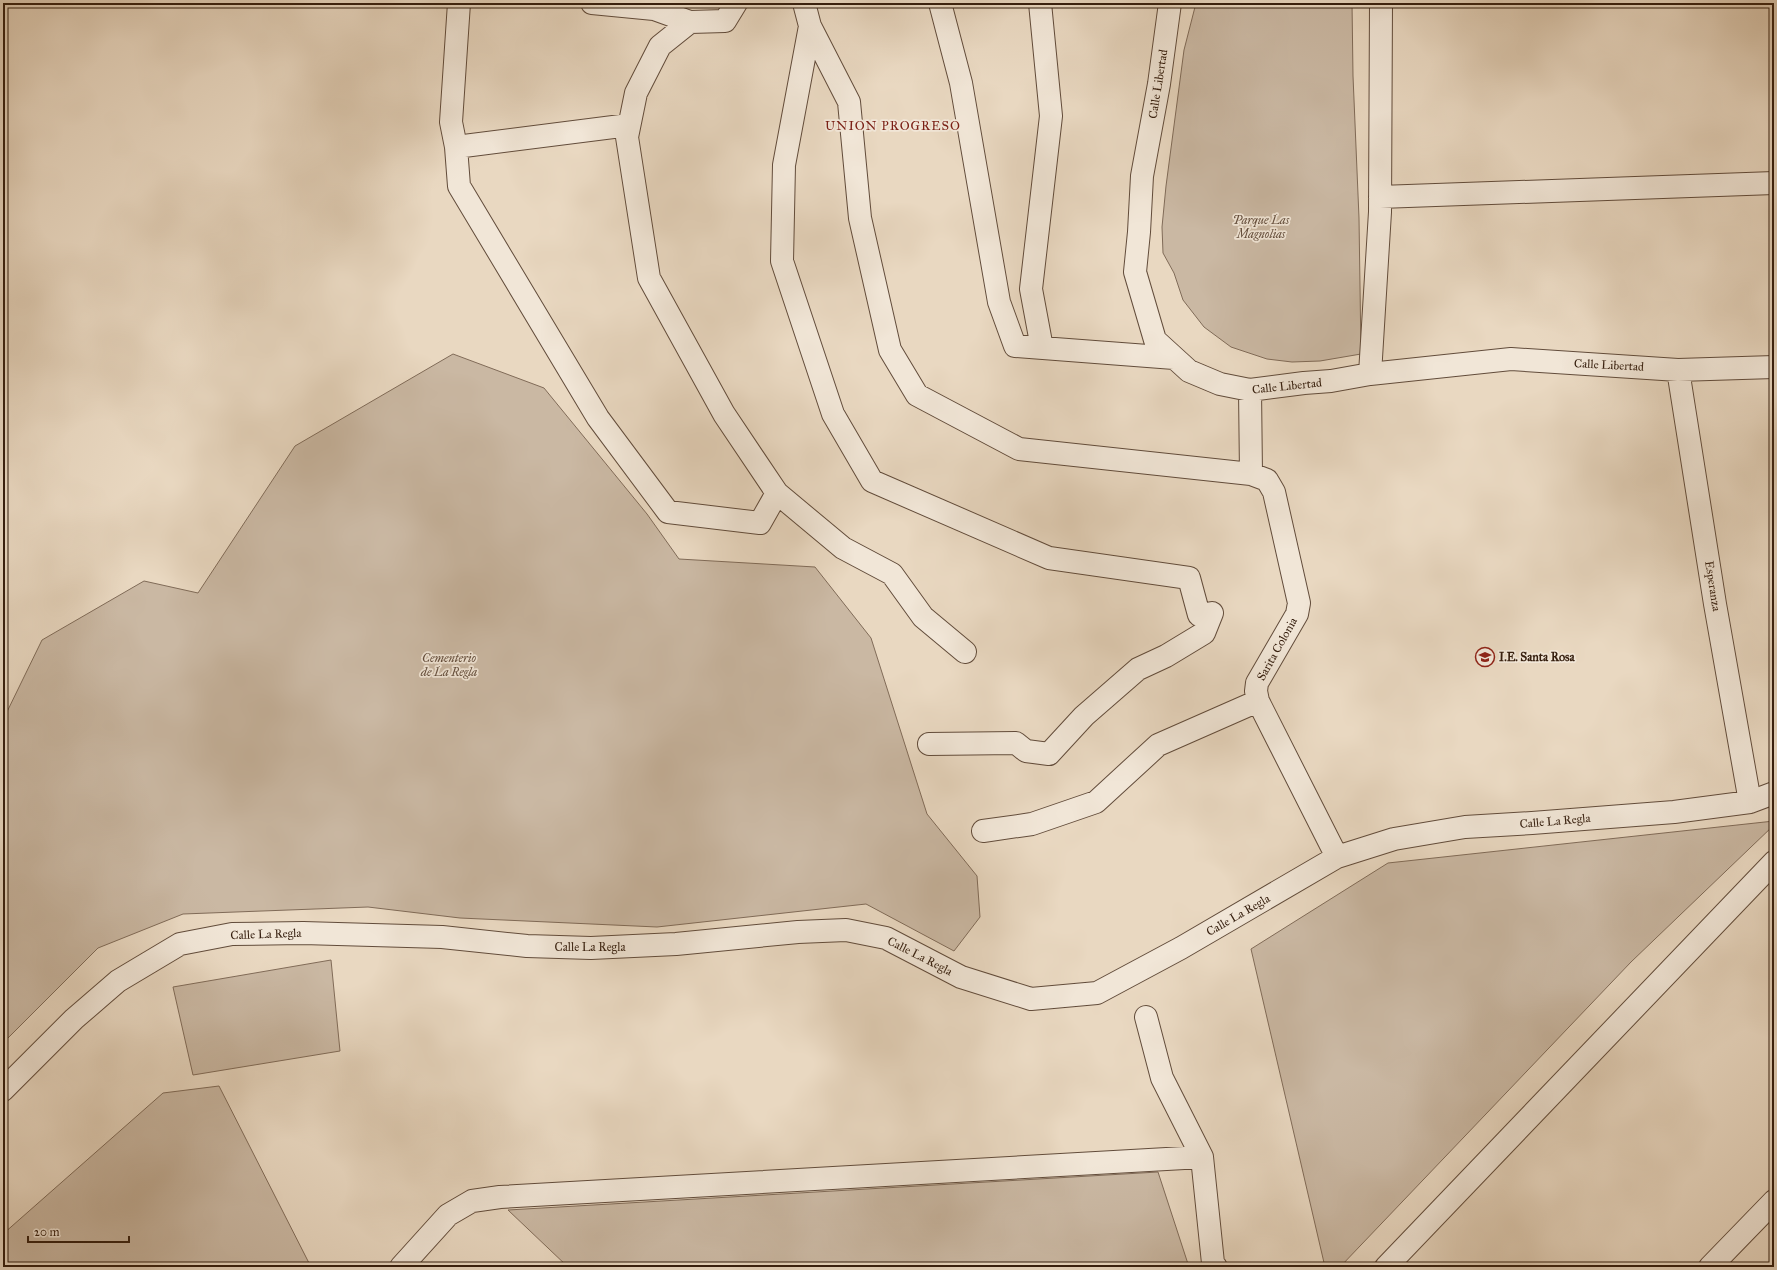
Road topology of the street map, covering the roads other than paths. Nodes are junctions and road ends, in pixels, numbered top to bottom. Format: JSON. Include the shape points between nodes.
{"nodes":[{"id":1,"x":459,"y":3,"type":"edge"},
{"id":2,"x":592,"y":3,"type":"edge"},
{"id":3,"x":736,"y":3,"type":"edge"},
{"id":4,"x":804,"y":3,"type":"edge"},
{"id":5,"x":940,"y":3,"type":"edge"},
{"id":6,"x":1040,"y":3,"type":"edge"},
{"id":7,"x":1170,"y":3,"type":"edge"},
{"id":8,"x":1382,"y":3,"type":"edge"},
{"id":9,"x":690,"y":22,"type":"junction"},
{"id":10,"x":810,"y":26,"type":"junction"},
{"id":11,"x":630,"y":125,"type":"junction"},
{"id":12,"x":456,"y":148,"type":"junction"},
{"id":13,"x":1774,"y":183,"type":"edge"},
{"id":14,"x":1380,"y":197,"type":"junction"},
{"id":15,"x":1042,"y":348,"type":"junction"},
{"id":16,"x":1174,"y":358,"type":"junction"},
{"id":17,"x":1774,"y":367,"type":"edge"},
{"id":18,"x":1678,"y":370,"type":"junction"},
{"id":19,"x":1370,"y":374,"type":"junction"},
{"id":20,"x":1250,"y":390,"type":"junction"},
{"id":21,"x":1251,"y":474,"type":"junction"},
{"id":22,"x":777,"y":493,"type":"junction"},
{"id":23,"x":965,"y":652,"type":"dead end"},
{"id":24,"x":1258,"y":700,"type":"junction"},
{"id":25,"x":930,"y":744,"type":"dead end"},
{"id":26,"x":1774,"y":793,"type":"edge"},
{"id":27,"x":1750,"y":802,"type":"junction"},
{"id":28,"x":984,"y":831,"type":"dead end"},
{"id":29,"x":1337,"y":857,"type":"junction"},
{"id":30,"x":1774,"y":862,"type":"edge"},
{"id":31,"x":1146,"y":1017,"type":"dead end"},
{"id":32,"x":3,"y":1090,"type":"edge"},
{"id":33,"x":1202,"y":1157,"type":"junction"},
{"id":34,"x":1774,"y":1201,"type":"edge"},
{"id":35,"x":401,"y":1267,"type":"edge"},
{"id":36,"x":1216,"y":1267,"type":"edge"},
{"id":37,"x":1386,"y":1267,"type":"edge"},
{"id":38,"x":1710,"y":1267,"type":"edge"}],
"edges":[{"from":1,"to":12,"type":"street","via":[[451,122]]},
{"from":2,"to":9,"type":"street","via":[[654,9]]},
{"from":3,"to":9,"type":"street","via":[[725,21]]},
{"from":4,"to":10,"type":"street"},
{"from":5,"to":15,"type":"street","via":[[961,83],[999,302],[1015,346]]},
{"from":6,"to":15,"type":"street","via":[[1051,116],[1031,289]]},
{"from":7,"to":16,"type":"street","name":"Calle Libertad","via":[[1159,84],[1142,176],[1140,232],[1135,272],[1155,340]]},
{"from":8,"to":14,"type":"street"},
{"from":9,"to":11,"type":"street","via":[[660,46],[636,93]]},
{"from":10,"to":21,"type":"street","name":"Sarita Colonia","via":[[849,102],[860,218],[890,350],[917,395],[1019,449]]},
{"from":10,"to":25,"type":"street","via":[[784,165],[782,261],[833,414],[872,481],[1049,558],[1189,578],[1199,614],[1212,614],[1204,633],[1138,669],[1084,716],[1049,754],[1026,751],[1016,743]]},
{"from":11,"to":12,"type":"street"},
{"from":11,"to":22,"type":"street","via":[[627,137],[649,278],[724,414]]},
{"from":12,"to":22,"type":"street","via":[[459,186],[598,418],[668,512],[760,523]]},
{"from":13,"to":14,"type":"street"},
{"from":14,"to":19,"type":"street"},
{"from":15,"to":16,"type":"street"},
{"from":16,"to":20,"type":"street","name":"Calle Libertad","via":[[1189,371],[1220,384]]},
{"from":17,"to":18,"type":"street","name":"Calle Libertad"},
{"from":18,"to":19,"type":"street","name":"Calle Libertad","via":[[1511,359]]},
{"from":18,"to":27,"type":"street","name":"Esperanza"},
{"from":19,"to":20,"type":"street","name":"Calle Libertad"},
{"from":20,"to":21,"type":"street"},
{"from":21,"to":24,"type":"street","name":"Sarita Colonia","via":[[1267,480],[1274,492],[1299,603],[1297,614],[1257,683]]},
{"from":22,"to":23,"type":"street","via":[[843,548],[892,574],[923,617]]},
{"from":24,"to":28,"type":"street","via":[[1158,745],[1096,802],[1032,824]]},
{"from":24,"to":29,"type":"street","name":"Sarita Colonia"},
{"from":26,"to":27,"type":"street","name":"Calle La Regla"},
{"from":27,"to":29,"type":"street","name":"Calle La Regla","via":[[1674,812],[1466,827],[1394,839]]},
{"from":29,"to":32,"type":"street","name":"Calle La Regla","via":[[1182,948],[1097,993],[1031,999],[961,977],[886,938],[846,930],[591,948],[527,946],[435,937],[303,933],[232,934],[180,944],[118,981],[74,1019]]},
{"from":30,"to":37,"type":"street"},
{"from":31,"to":33,"type":"street","via":[[1162,1078]]},
{"from":33,"to":35,"type":"street","via":[[500,1197],[472,1201],[448,1215]]},
{"from":33,"to":36,"type":"street","via":[[1212,1263]]},
{"from":34,"to":38,"type":"street"}]}
